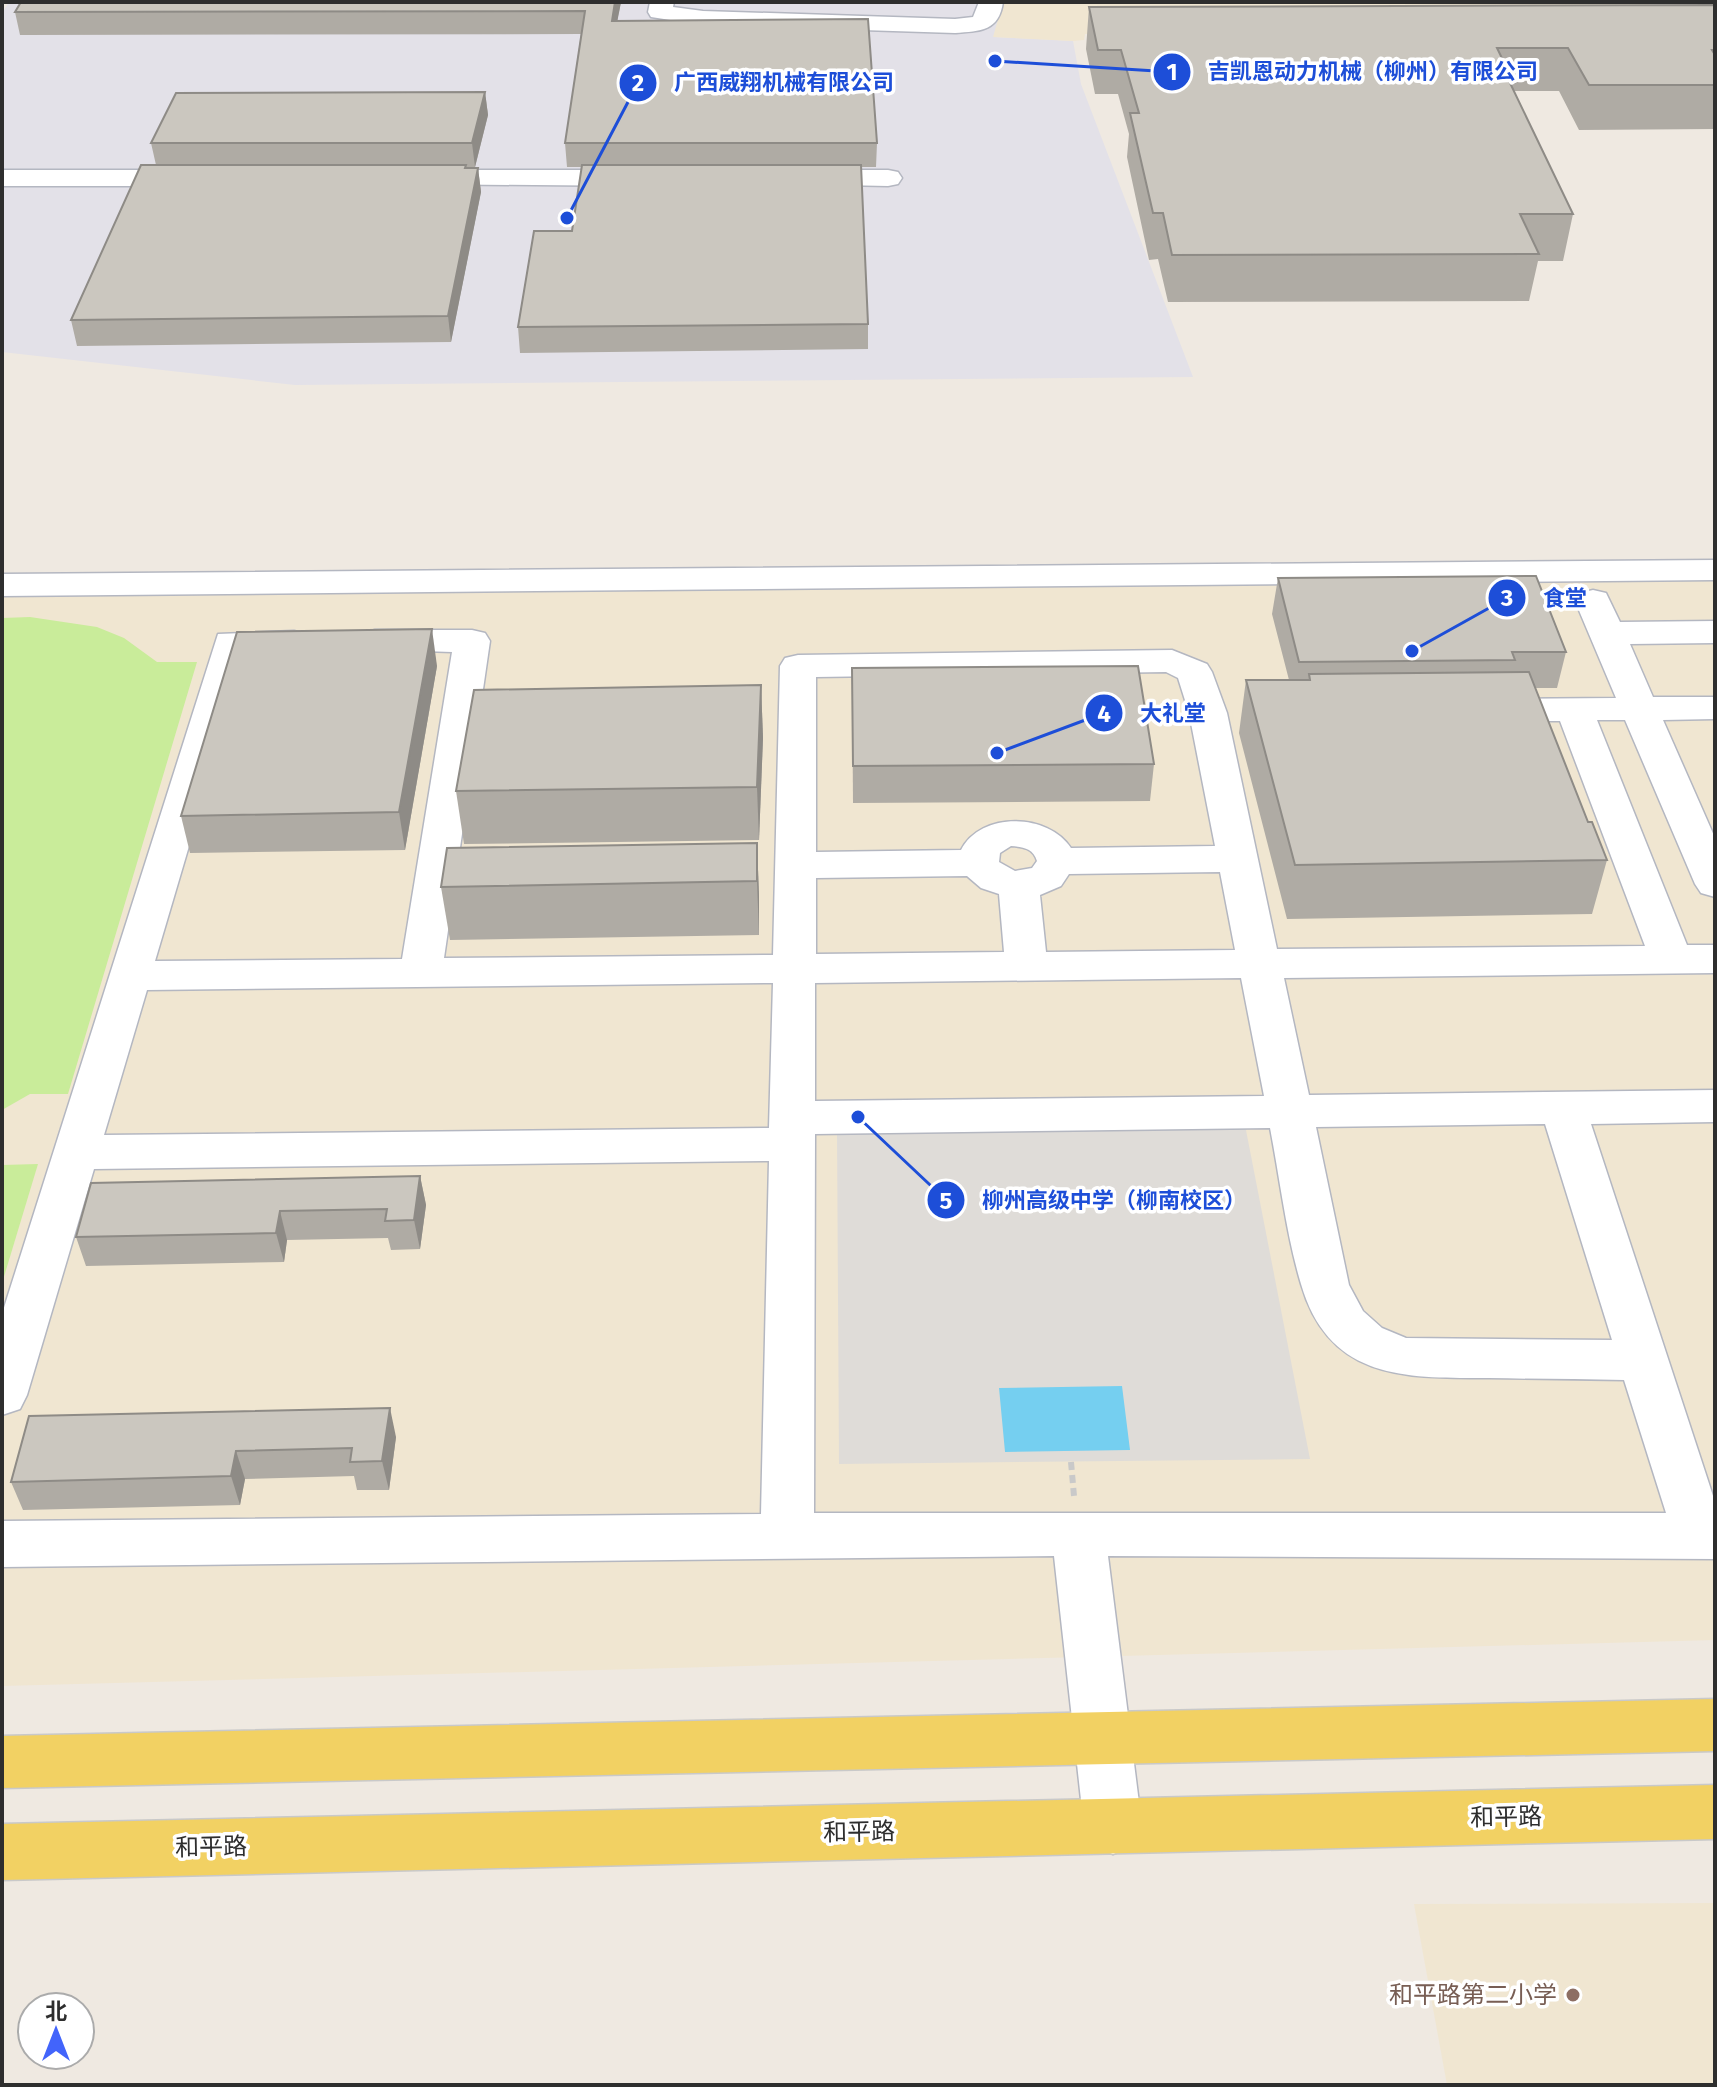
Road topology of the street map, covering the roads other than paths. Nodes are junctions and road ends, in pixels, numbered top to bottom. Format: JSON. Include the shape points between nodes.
{"nodes":[{"id":1,"x":662,"y":2,"type":"edge"},
{"id":2,"x":991,"y":2,"type":"edge"},
{"id":3,"x":2,"y":178,"type":"edge"},
{"id":4,"x":223,"y":178,"type":"edge"},
{"id":5,"x":397,"y":178,"type":"edge"},
{"id":6,"x":666,"y":178,"type":"edge"},
{"id":7,"x":777,"y":178,"type":"edge"},
{"id":8,"x":888,"y":178,"type":"dead end"},
{"id":9,"x":1715,"y":570,"type":"edge"},
{"id":10,"x":2,"y":585,"type":"edge"},
{"id":11,"x":1715,"y":632,"type":"edge"},
{"id":12,"x":1640,"y":708,"type":"junction"},
{"id":13,"x":1715,"y":708,"type":"edge"},
{"id":14,"x":1574,"y":709,"type":"junction"},
{"id":15,"x":1447,"y":711,"type":"edge"},
{"id":16,"x":1700,"y":815,"type":"edge"},
{"id":17,"x":1239,"y":859,"type":"junction"},
{"id":18,"x":1057,"y":861,"type":"junction"},
{"id":19,"x":977,"y":863,"type":"junction"},
{"id":20,"x":797,"y":865,"type":"junction"},
{"id":21,"x":1715,"y":884,"type":"edge"},
{"id":22,"x":1019,"y":885,"type":"junction"},
{"id":23,"x":1671,"y":959,"type":"junction"},
{"id":24,"x":1715,"y":959,"type":"edge"},
{"id":25,"x":1260,"y":964,"type":"junction"},
{"id":26,"x":1026,"y":967,"type":"junction"},
{"id":27,"x":795,"y":969,"type":"junction"},
{"id":28,"x":421,"y":973,"type":"junction"},
{"id":29,"x":128,"y":976,"type":"junction"},
{"id":30,"x":1715,"y":1106,"type":"edge"},
{"id":31,"x":1563,"y":1108,"type":"junction"},
{"id":32,"x":1290,"y":1112,"type":"junction"},
{"id":33,"x":793,"y":1131,"type":"junction"},
{"id":34,"x":75,"y":1152,"type":"junction"},
{"id":35,"x":1643,"y":1360,"type":"junction"},
{"id":36,"x":2,"y":1395,"type":"edge"},
{"id":37,"x":1078,"y":1533,"type":"junction"},
{"id":38,"x":1707,"y":1535,"type":"edge"},
{"id":39,"x":787,"y":1536,"type":"junction"},
{"id":40,"x":2,"y":1544,"type":"edge"},
{"id":41,"x":1715,"y":1725,"type":"edge"},
{"id":42,"x":1103,"y":1736,"type":"junction"},
{"id":43,"x":2,"y":1762,"type":"edge"},
{"id":44,"x":1715,"y":1812,"type":"edge"},
{"id":45,"x":1113,"y":1827,"type":"junction"},
{"id":46,"x":2,"y":1852,"type":"edge"}],
"edges":[{"from":1,"to":2,"type":"street","via":[[660,12],[703,18],[955,26],[980,24],[989,17]]},
{"from":3,"to":4,"type":"street"},
{"from":5,"to":6,"type":"street"},
{"from":7,"to":8,"type":"street"},
{"from":9,"to":10,"type":"street"},
{"from":11,"to":12,"type":"street","via":[[1600,617]]},
{"from":12,"to":13,"type":"street"},
{"from":12,"to":14,"type":"street"},
{"from":12,"to":16,"type":"street"},
{"from":14,"to":15,"type":"street"},
{"from":14,"to":23,"type":"street"},
{"from":16,"to":21,"type":"street"},
{"from":17,"to":18,"type":"street"},
{"from":17,"to":20,"type":"street","via":[[1224,713],[1194,672],[1172,661],[1135,661],[798,666],[784,718]]},
{"from":17,"to":25,"type":"street"},
{"from":18,"to":19,"type":"street","via":[[1050,845],[1016,833],[983,844]]},
{"from":18,"to":22,"type":"street","via":[[1048,876]]},
{"from":19,"to":20,"type":"street"},
{"from":19,"to":22,"type":"street","via":[[988,876]]},
{"from":20,"to":27,"type":"street"},
{"from":22,"to":26,"type":"street"},
{"from":23,"to":24,"type":"street"},
{"from":23,"to":25,"type":"street"},
{"from":25,"to":26,"type":"street"},
{"from":25,"to":32,"type":"street"},
{"from":26,"to":27,"type":"street"},
{"from":27,"to":28,"type":"street"},
{"from":27,"to":33,"type":"street"},
{"from":28,"to":29,"type":"street"},
{"from":28,"to":29,"type":"street","via":[[476,722],[472,641],[231,642]]},
{"from":29,"to":34,"type":"street"},
{"from":30,"to":31,"type":"street"},
{"from":31,"to":32,"type":"street"},
{"from":31,"to":35,"type":"street"},
{"from":32,"to":33,"type":"street"},
{"from":32,"to":35,"type":"street","via":[[1325,1285],[1336,1313],[1370,1348],[1442,1360]]},
{"from":33,"to":34,"type":"street"},
{"from":33,"to":39,"type":"street"},
{"from":34,"to":36,"type":"street"},
{"from":35,"to":38,"type":"street"},
{"from":37,"to":38,"type":"street"},
{"from":37,"to":39,"type":"street"},
{"from":37,"to":42,"type":"street"},
{"from":39,"to":40,"type":"street"},
{"from":41,"to":42,"type":"main road"},
{"from":42,"to":43,"type":"main road"},
{"from":42,"to":45,"type":"street"},
{"from":44,"to":45,"type":"main road","name":"和平路"},
{"from":45,"to":46,"type":"main road","name":"和平路"}]}
